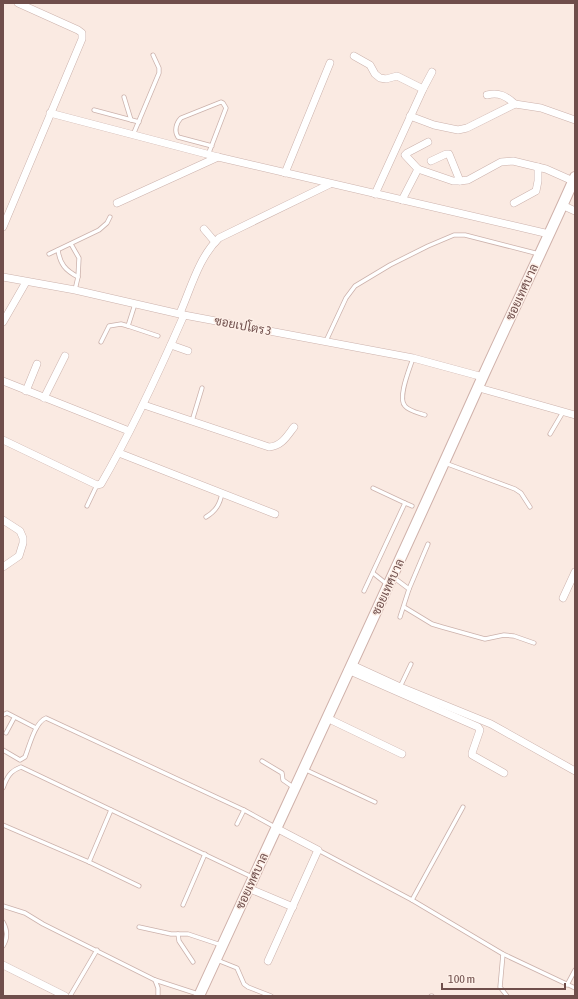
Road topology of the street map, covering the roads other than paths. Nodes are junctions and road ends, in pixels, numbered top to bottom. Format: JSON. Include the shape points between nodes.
{"nodes":[{"id":1,"x":18,"y":3,"type":"edge"},
{"id":2,"x":153,"y":55,"type":"dead end"},
{"id":3,"x":354,"y":56,"type":"dead end"},
{"id":4,"x":330,"y":63,"type":"dead end"},
{"id":5,"x":432,"y":72,"type":"dead end"},
{"id":6,"x":423,"y":89,"type":"junction"},
{"id":7,"x":487,"y":95,"type":"dead end"},
{"id":8,"x":124,"y":97,"type":"dead end"},
{"id":9,"x":515,"y":104,"type":"junction"},
{"id":10,"x":94,"y":110,"type":"dead end"},
{"id":11,"x":50,"y":113,"type":"junction"},
{"id":12,"x":410,"y":116,"type":"junction"},
{"id":13,"x":132,"y":120,"type":"junction"},
{"id":14,"x":575,"y":120,"type":"edge"},
{"id":15,"x":139,"y":122,"type":"junction"},
{"id":16,"x":133,"y":135,"type":"junction"},
{"id":17,"x":428,"y":142,"type":"dead end"},
{"id":18,"x":212,"y":146,"type":"junction"},
{"id":19,"x":208,"y":155,"type":"junction"},
{"id":20,"x":218,"y":157,"type":"junction"},
{"id":21,"x":431,"y":161,"type":"dead end"},
{"id":22,"x":538,"y":167,"type":"junction"},
{"id":23,"x":418,"y":170,"type":"junction"},
{"id":24,"x":285,"y":173,"type":"junction"},
{"id":25,"x":574,"y":179,"type":"edge"},
{"id":26,"x":460,"y":181,"type":"junction"},
{"id":27,"x":330,"y":184,"type":"junction"},
{"id":28,"x":572,"y":193,"type":"edge"},
{"id":29,"x":375,"y":194,"type":"junction"},
{"id":30,"x":402,"y":200,"type":"junction"},
{"id":31,"x":117,"y":203,"type":"dead end"},
{"id":32,"x":514,"y":203,"type":"dead end"},
{"id":33,"x":562,"y":205,"type":"junction"},
{"id":34,"x":575,"y":211,"type":"edge"},
{"id":35,"x":110,"y":217,"type":"dead end"},
{"id":36,"x":3,"y":227,"type":"edge"},
{"id":37,"x":204,"y":228,"type":"dead end"},
{"id":38,"x":549,"y":234,"type":"junction"},
{"id":39,"x":215,"y":242,"type":"junction"},
{"id":40,"x":71,"y":244,"type":"junction"},
{"id":41,"x":58,"y":250,"type":"junction"},
{"id":42,"x":49,"y":254,"type":"dead end"},
{"id":43,"x":540,"y":254,"type":"junction"},
{"id":44,"x":78,"y":276,"type":"junction"},
{"id":45,"x":3,"y":277,"type":"edge"},
{"id":46,"x":26,"y":282,"type":"junction"},
{"id":47,"x":75,"y":290,"type":"junction"},
{"id":48,"x":135,"y":304,"type":"junction"},
{"id":49,"x":182,"y":314,"type":"junction"},
{"id":50,"x":3,"y":322,"type":"edge"},
{"id":51,"x":128,"y":326,"type":"junction"},
{"id":52,"x":158,"y":336,"type":"dead end"},
{"id":53,"x":326,"y":341,"type":"junction"},
{"id":54,"x":101,"y":342,"type":"dead end"},
{"id":55,"x":171,"y":345,"type":"junction"},
{"id":56,"x":188,"y":351,"type":"dead end"},
{"id":57,"x":65,"y":356,"type":"dead end"},
{"id":58,"x":413,"y":358,"type":"junction"},
{"id":59,"x":37,"y":364,"type":"dead end"},
{"id":60,"x":483,"y":377,"type":"junction"},
{"id":61,"x":3,"y":381,"type":"edge"},
{"id":62,"x":202,"y":388,"type":"dead end"},
{"id":63,"x":479,"y":388,"type":"junction"},
{"id":64,"x":26,"y":391,"type":"junction"},
{"id":65,"x":44,"y":398,"type":"junction"},
{"id":66,"x":144,"y":405,"type":"junction"},
{"id":67,"x":564,"y":411,"type":"junction"},
{"id":68,"x":424,"y":415,"type":"dead end"},
{"id":69,"x":575,"y":415,"type":"edge"},
{"id":70,"x":192,"y":421,"type":"junction"},
{"id":71,"x":294,"y":427,"type":"dead end"},
{"id":72,"x":129,"y":431,"type":"junction"},
{"id":73,"x":550,"y":434,"type":"dead end"},
{"id":74,"x":3,"y":440,"type":"edge"},
{"id":75,"x":119,"y":453,"type":"junction"},
{"id":76,"x":444,"y":463,"type":"junction"},
{"id":77,"x":97,"y":485,"type":"junction"},
{"id":78,"x":373,"y":488,"type":"dead end"},
{"id":79,"x":222,"y":493,"type":"junction"},
{"id":80,"x":405,"y":503,"type":"junction"},
{"id":81,"x":87,"y":506,"type":"dead end"},
{"id":82,"x":412,"y":506,"type":"dead end"},
{"id":83,"x":530,"y":507,"type":"dead end"},
{"id":84,"x":275,"y":514,"type":"dead end"},
{"id":85,"x":206,"y":517,"type":"dead end"},
{"id":86,"x":3,"y":520,"type":"edge"},
{"id":87,"x":428,"y":544,"type":"dead end"},
{"id":88,"x":3,"y":567,"type":"edge"},
{"id":89,"x":575,"y":572,"type":"edge"},
{"id":90,"x":373,"y":573,"type":"junction"},
{"id":91,"x":390,"y":581,"type":"junction"},
{"id":92,"x":409,"y":589,"type":"junction"},
{"id":93,"x":364,"y":591,"type":"dead end"},
{"id":94,"x":563,"y":598,"type":"dead end"},
{"id":95,"x":404,"y":607,"type":"junction"},
{"id":96,"x":400,"y":617,"type":"dead end"},
{"id":97,"x":534,"y":644,"type":"dead end"},
{"id":98,"x":411,"y":664,"type":"dead end"},
{"id":99,"x":350,"y":667,"type":"junction"},
{"id":100,"x":400,"y":687,"type":"junction"},
{"id":101,"x":3,"y":716,"type":"edge"},
{"id":102,"x":14,"y":718,"type":"junction"},
{"id":103,"x":327,"y":718,"type":"junction"},
{"id":104,"x":36,"y":728,"type":"junction"},
{"id":105,"x":6,"y":733,"type":"dead end"},
{"id":106,"x":3,"y":750,"type":"edge"},
{"id":107,"x":402,"y":754,"type":"dead end"},
{"id":108,"x":262,"y":761,"type":"dead end"},
{"id":109,"x":303,"y":769,"type":"junction"},
{"id":110,"x":575,"y":771,"type":"edge"},
{"id":111,"x":504,"y":773,"type":"dead end"},
{"id":112,"x":3,"y":788,"type":"edge"},
{"id":113,"x":294,"y":788,"type":"junction"},
{"id":114,"x":375,"y":802,"type":"dead end"},
{"id":115,"x":463,"y":807,"type":"dead end"},
{"id":116,"x":111,"y":810,"type":"junction"},
{"id":117,"x":244,"y":810,"type":"junction"},
{"id":118,"x":237,"y":824,"type":"dead end"},
{"id":119,"x":3,"y":825,"type":"edge"},
{"id":120,"x":276,"y":828,"type":"junction"},
{"id":121,"x":318,"y":850,"type":"junction"},
{"id":122,"x":205,"y":854,"type":"junction"},
{"id":123,"x":89,"y":862,"type":"junction"},
{"id":124,"x":253,"y":877,"type":"junction"},
{"id":125,"x":140,"y":886,"type":"dead end"},
{"id":126,"x":248,"y":888,"type":"junction"},
{"id":127,"x":412,"y":900,"type":"junction"},
{"id":128,"x":183,"y":905,"type":"dead end"},
{"id":129,"x":3,"y":906,"type":"edge"},
{"id":130,"x":293,"y":907,"type":"junction"},
{"id":131,"x":3,"y":922,"type":"edge"},
{"id":132,"x":139,"y":927,"type":"dead end"},
{"id":133,"x":178,"y":934,"type":"junction"},
{"id":134,"x":222,"y":945,"type":"junction"},
{"id":135,"x":3,"y":946,"type":"edge"},
{"id":136,"x":97,"y":950,"type":"junction"},
{"id":137,"x":503,"y":954,"type":"junction"},
{"id":138,"x":216,"y":959,"type":"junction"},
{"id":139,"x":268,"y":961,"type":"dead end"},
{"id":140,"x":193,"y":962,"type":"dead end"},
{"id":141,"x":3,"y":965,"type":"edge"},
{"id":142,"x":575,"y":970,"type":"edge"},
{"id":143,"x":155,"y":980,"type":"junction"},
{"id":144,"x":567,"y":984,"type":"junction"},
{"id":145,"x":575,"y":988,"type":"edge"},
{"id":146,"x":199,"y":995,"type":"edge"},
{"id":147,"x":65,"y":996,"type":"edge"},
{"id":148,"x":70,"y":996,"type":"edge"},
{"id":149,"x":158,"y":996,"type":"edge"},
{"id":150,"x":271,"y":996,"type":"edge"},
{"id":151,"x":507,"y":996,"type":"edge"}],
"edges":[{"from":1,"to":11,"type":"street","via":[[82,33],[82,39]]},
{"from":2,"to":15,"type":"lane","via":[[159,73]]},
{"from":3,"to":6,"type":"street","via":[[370,65],[380,78],[397,76]]},
{"from":4,"to":24,"type":"street"},
{"from":5,"to":6,"type":"street"},
{"from":6,"to":12,"type":"street"},
{"from":7,"to":9,"type":"street","via":[[502,94]]},
{"from":8,"to":13,"type":"lane"},
{"from":9,"to":12,"type":"street","via":[[458,130]]},
{"from":9,"to":14,"type":"street","via":[[542,108]]},
{"from":10,"to":13,"type":"lane"},
{"from":11,"to":16,"type":"street"},
{"from":11,"to":36,"type":"street"},
{"from":12,"to":29,"type":"street"},
{"from":13,"to":15,"type":"lane"},
{"from":15,"to":16,"type":"lane"},
{"from":16,"to":19,"type":"street"},
{"from":17,"to":23,"type":"street","via":[[405,155]]},
{"from":18,"to":18,"type":"lane","via":[[178,137],[176,126],[182,118],[221,102],[226,108]]},
{"from":18,"to":19,"type":"lane"},
{"from":19,"to":20,"type":"street"},
{"from":20,"to":24,"type":"street"},
{"from":20,"to":31,"type":"street"},
{"from":21,"to":26,"type":"street","via":[[449,154]]},
{"from":22,"to":25,"type":"street"},
{"from":22,"to":26,"type":"street","via":[[507,160],[468,180]]},
{"from":22,"to":32,"type":"street","via":[[536,192]]},
{"from":23,"to":26,"type":"street"},
{"from":23,"to":30,"type":"street"},
{"from":24,"to":27,"type":"street"},
{"from":25,"to":28,"type":"street","name":"ซอยเทศบาล"},
{"from":27,"to":29,"type":"street"},
{"from":27,"to":39,"type":"street"},
{"from":28,"to":33,"type":"street","name":"ซอยเทศบาล"},
{"from":29,"to":30,"type":"street"},
{"from":30,"to":38,"type":"street"},
{"from":33,"to":34,"type":"street"},
{"from":33,"to":38,"type":"street","name":"ซอยเทศบาล"},
{"from":35,"to":40,"type":"lane","via":[[107,224],[99,230]]},
{"from":37,"to":39,"type":"street"},
{"from":38,"to":43,"type":"street","name":"ซอยเทศบาล"},
{"from":39,"to":49,"type":"street","via":[[203,260]]},
{"from":40,"to":41,"type":"lane"},
{"from":40,"to":44,"type":"lane","via":[[79,258]]},
{"from":41,"to":42,"type":"lane"},
{"from":41,"to":44,"type":"lane","via":[[62,264]]},
{"from":43,"to":53,"type":"lane","via":[[465,235],[454,235],[390,265],[355,286],[346,298]]},
{"from":43,"to":60,"type":"street","name":"ซอยเทศบาล"},
{"from":44,"to":47,"type":"lane"},
{"from":45,"to":46,"type":"street","name":"ซอยเปโตร 3"},
{"from":46,"to":47,"type":"street","name":"ซอยเปโตร 3"},
{"from":46,"to":50,"type":"street"},
{"from":47,"to":48,"type":"street","name":"ซอยเปโตร 3"},
{"from":48,"to":49,"type":"street","name":"ซอยเปโตร 3"},
{"from":48,"to":51,"type":"lane"},
{"from":49,"to":53,"type":"street","name":"ซอยเปโตร 3"},
{"from":49,"to":55,"type":"street"},
{"from":51,"to":52,"type":"lane"},
{"from":51,"to":54,"type":"lane","via":[[109,326]]},
{"from":53,"to":58,"type":"street","name":"ซอยเปโตร 3"},
{"from":55,"to":56,"type":"street"},
{"from":55,"to":66,"type":"street"},
{"from":57,"to":65,"type":"street"},
{"from":58,"to":60,"type":"street","name":"ซอยเปโตร 3"},
{"from":58,"to":68,"type":"lane","via":[[402,402],[407,408]]},
{"from":59,"to":64,"type":"street"},
{"from":60,"to":63,"type":"street","name":"ซอยเทศบาล"},
{"from":61,"to":64,"type":"street"},
{"from":62,"to":70,"type":"lane"},
{"from":63,"to":67,"type":"street"},
{"from":63,"to":76,"type":"street","name":"ซอยเทศบาล"},
{"from":64,"to":65,"type":"street"},
{"from":65,"to":72,"type":"street"},
{"from":66,"to":70,"type":"street"},
{"from":66,"to":72,"type":"street"},
{"from":67,"to":69,"type":"street"},
{"from":67,"to":73,"type":"lane"},
{"from":70,"to":71,"type":"street","via":[[269,447],[277,446]]},
{"from":72,"to":75,"type":"street"},
{"from":74,"to":77,"type":"street"},
{"from":75,"to":77,"type":"street","via":[[101,484]]},
{"from":75,"to":79,"type":"street"},
{"from":76,"to":83,"type":"lane","via":[[515,489],[521,493]]},
{"from":76,"to":91,"type":"street","name":"ซอยเทศบาล"},
{"from":77,"to":81,"type":"lane"},
{"from":78,"to":80,"type":"lane"},
{"from":79,"to":84,"type":"street"},
{"from":79,"to":85,"type":"lane","via":[[220,502]]},
{"from":80,"to":82,"type":"lane"},
{"from":80,"to":90,"type":"lane"},
{"from":86,"to":88,"type":"street","via":[[20,531],[24,543],[18,556]]},
{"from":87,"to":92,"type":"lane"},
{"from":89,"to":94,"type":"street"},
{"from":90,"to":91,"type":"lane"},
{"from":90,"to":93,"type":"lane"},
{"from":91,"to":92,"type":"lane"},
{"from":91,"to":99,"type":"street","name":"ซอยเทศบาล"},
{"from":92,"to":95,"type":"lane"},
{"from":95,"to":96,"type":"lane"},
{"from":95,"to":97,"type":"lane","via":[[432,624],[442,627],[485,639],[504,635],[514,636]]},
{"from":98,"to":100,"type":"lane"},
{"from":99,"to":100,"type":"street"},
{"from":99,"to":103,"type":"street","name":"ซอยเทศบาล"},
{"from":99,"to":111,"type":"street","via":[[478,727],[480,730],[472,756]]},
{"from":100,"to":110,"type":"street","via":[[491,724]]},
{"from":101,"to":102,"type":"lane","via":[[6,713]]},
{"from":102,"to":104,"type":"lane"},
{"from":102,"to":105,"type":"lane"},
{"from":103,"to":107,"type":"street"},
{"from":103,"to":109,"type":"street","name":"ซอยเทศบาล"},
{"from":104,"to":106,"type":"lane","via":[[22,759]]},
{"from":104,"to":117,"type":"lane","via":[[42,719],[46,718]]},
{"from":108,"to":113,"type":"lane","via":[[282,773],[283,780]]},
{"from":109,"to":113,"type":"street","name":"ซอยเทศบาล"},
{"from":109,"to":114,"type":"lane"},
{"from":112,"to":116,"type":"lane","via":[[13,770],[21,767]]},
{"from":113,"to":120,"type":"street","name":"ซอยเทศบาล"},
{"from":115,"to":127,"type":"lane"},
{"from":116,"to":122,"type":"lane"},
{"from":116,"to":123,"type":"lane"},
{"from":117,"to":118,"type":"lane"},
{"from":117,"to":120,"type":"lane"},
{"from":119,"to":123,"type":"lane"},
{"from":120,"to":121,"type":"street"},
{"from":120,"to":124,"type":"street","name":"ซอยเทศบาล"},
{"from":121,"to":127,"type":"lane"},
{"from":121,"to":130,"type":"street"},
{"from":122,"to":124,"type":"lane"},
{"from":122,"to":128,"type":"lane"},
{"from":123,"to":125,"type":"lane"},
{"from":124,"to":126,"type":"street","name":"ซอยเทศบาล"},
{"from":126,"to":130,"type":"street"},
{"from":126,"to":134,"type":"street","name":"ซอยเทศบาล"},
{"from":127,"to":137,"type":"lane"},
{"from":129,"to":136,"type":"lane","via":[[25,913]]},
{"from":130,"to":139,"type":"street"},
{"from":131,"to":135,"type":"lane","via":[[6,942]]},
{"from":132,"to":133,"type":"lane"},
{"from":133,"to":134,"type":"lane","via":[[188,934]]},
{"from":133,"to":140,"type":"lane"},
{"from":134,"to":138,"type":"street","name":"ซอยเทศบาล"},
{"from":136,"to":143,"type":"lane"},
{"from":136,"to":148,"type":"lane"},
{"from":137,"to":144,"type":"lane"},
{"from":137,"to":151,"type":"lane","via":[[500,987]]},
{"from":138,"to":146,"type":"street","name":"ซอยเทศบาล"},
{"from":138,"to":150,"type":"lane","via":[[237,968],[248,987]]},
{"from":141,"to":147,"type":"street"},
{"from":142,"to":144,"type":"lane"},
{"from":143,"to":146,"type":"lane"},
{"from":143,"to":149,"type":"lane"},
{"from":144,"to":145,"type":"lane"}]}
